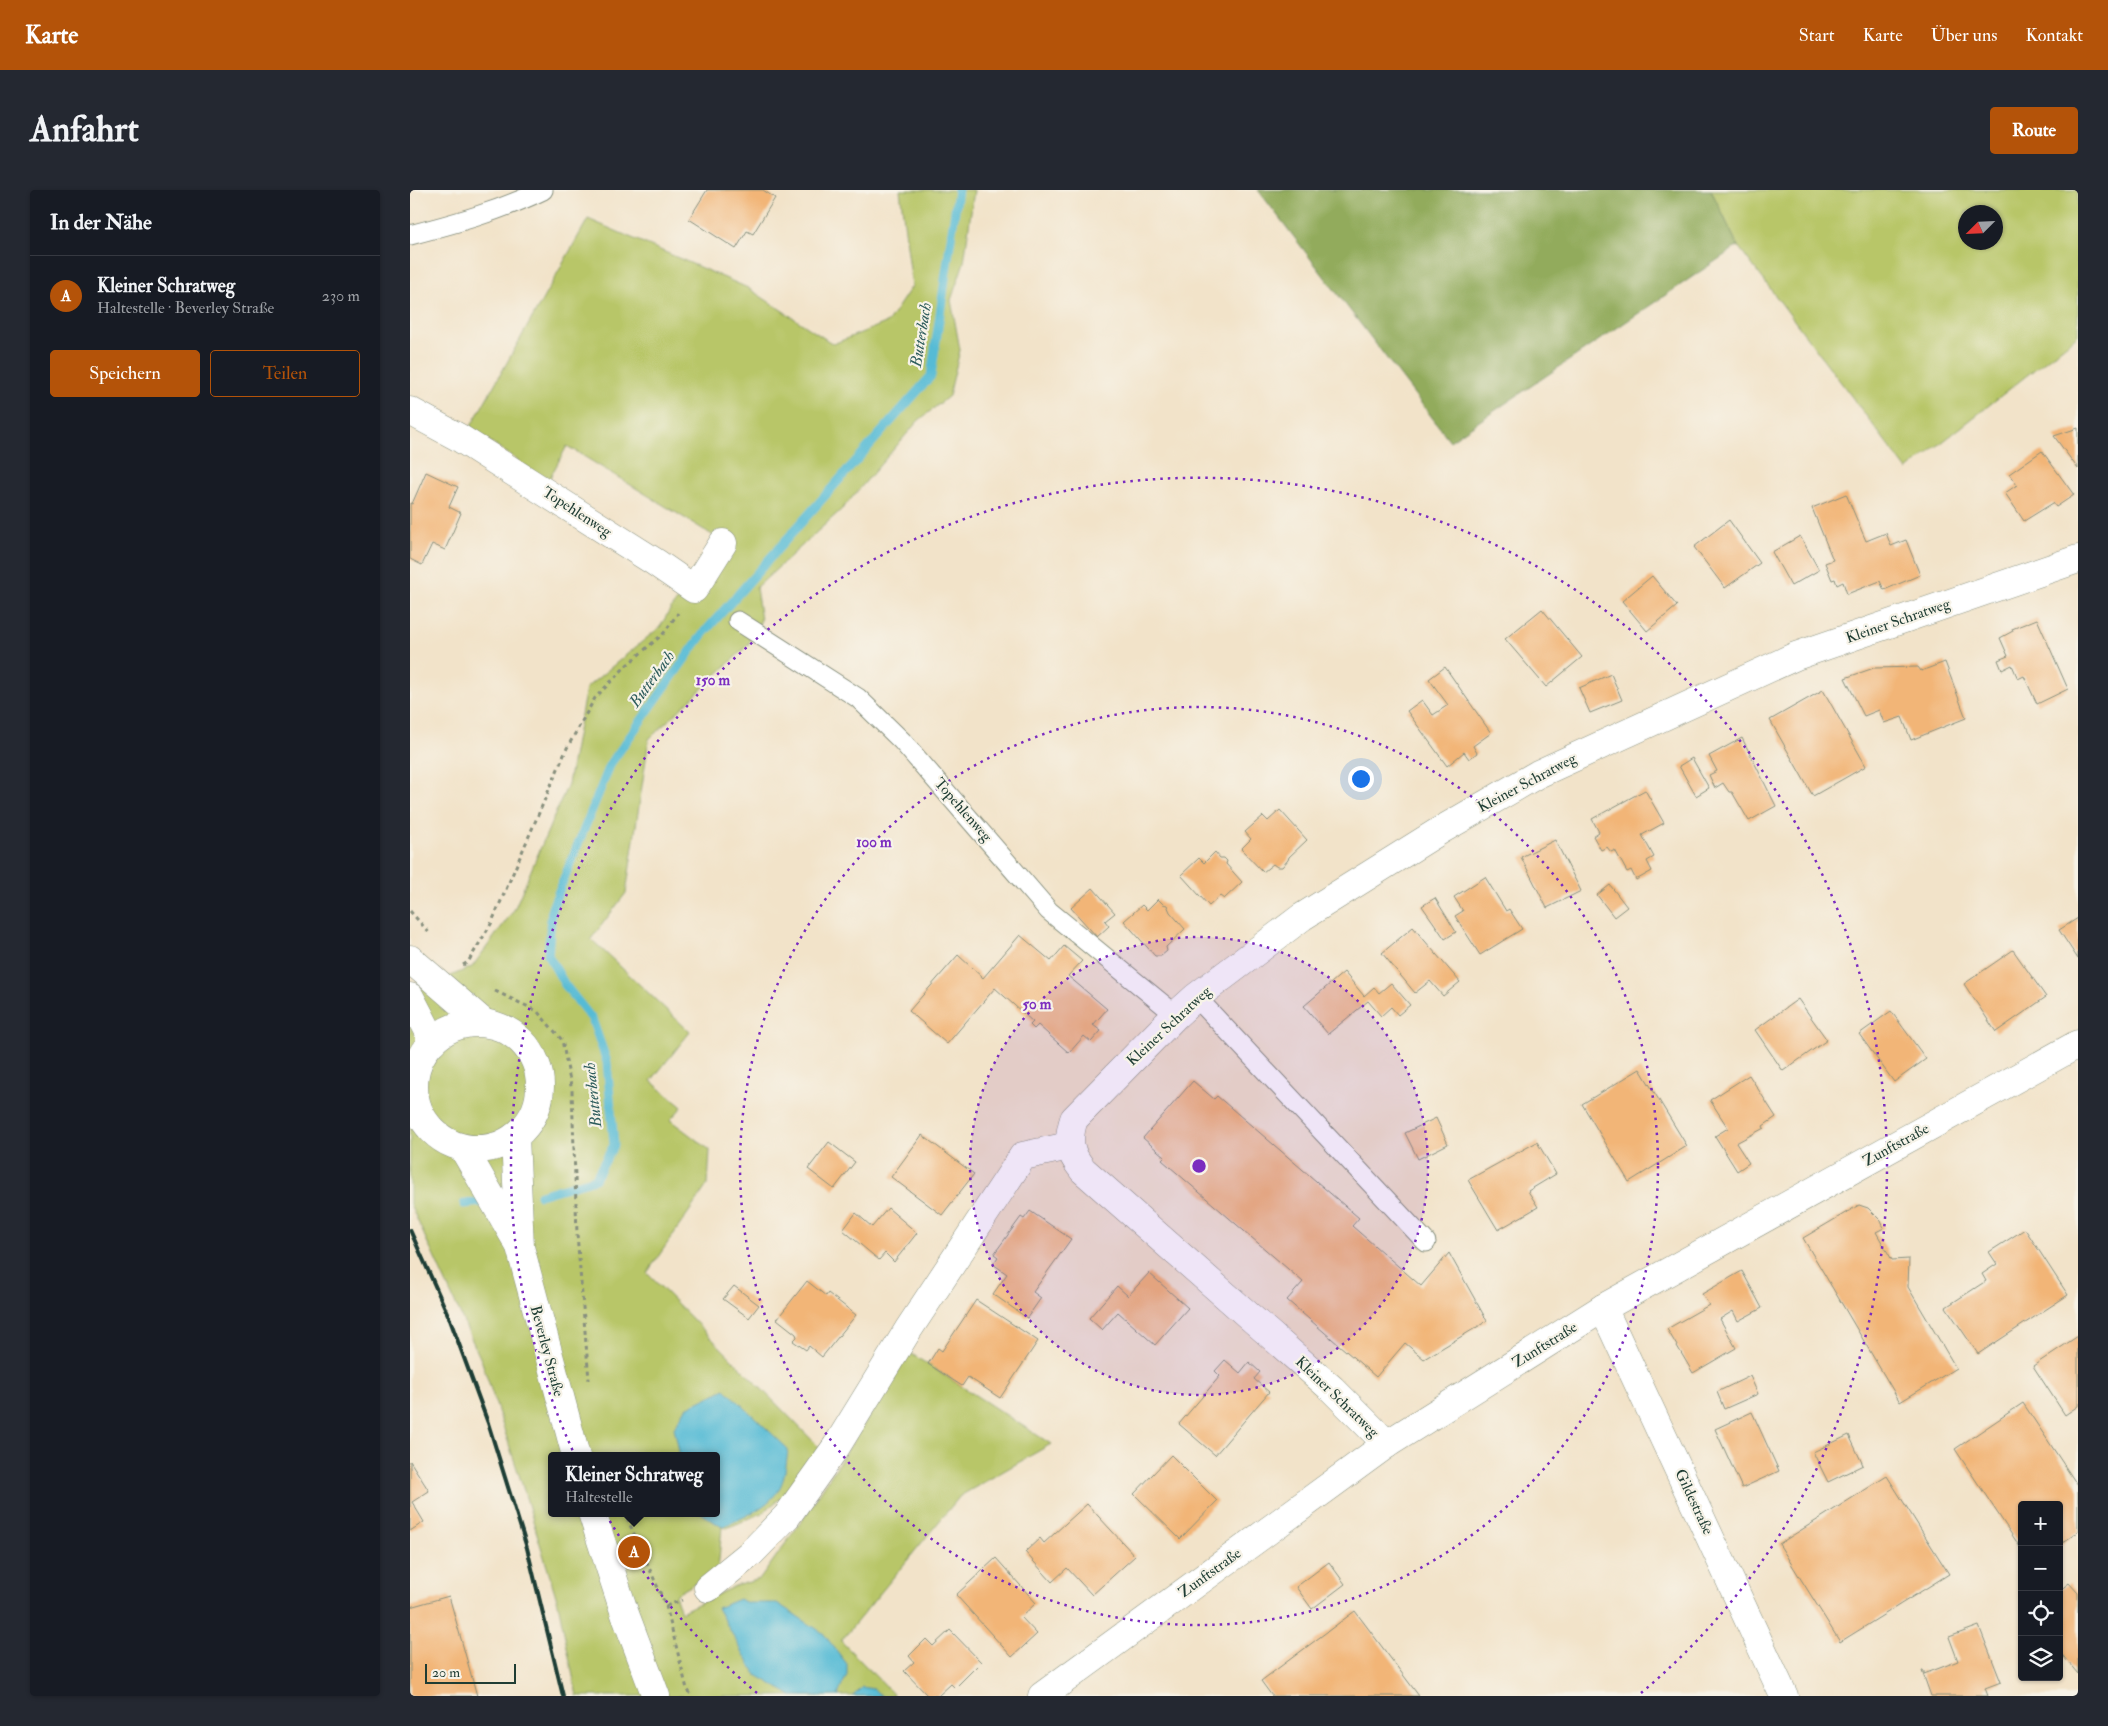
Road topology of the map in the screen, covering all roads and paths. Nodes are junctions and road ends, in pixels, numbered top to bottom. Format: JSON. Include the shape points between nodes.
{"nodes":[{"id":1,"x":543,"y":190,"type":"edge"},
{"id":2,"x":410,"y":234,"type":"edge"},
{"id":3,"x":410,"y":411,"type":"edge"},
{"id":4,"x":723,"y":543,"type":"dead end"},
{"id":5,"x":2078,"y":559,"type":"edge"},
{"id":6,"x":694,"y":589,"type":"junction"},
{"id":7,"x":738,"y":621,"type":"dead end"},
{"id":8,"x":410,"y":959,"type":"edge"},
{"id":9,"x":464,"y":972,"type":"dead end"},
{"id":10,"x":492,"y":990,"type":"dead end"},
{"id":11,"x":410,"y":997,"type":"edge"},
{"id":12,"x":1196,"y":997,"type":"junction"},
{"id":13,"x":1176,"y":1015,"type":"junction"},
{"id":14,"x":484,"y":1023,"type":"junction"},
{"id":15,"x":433,"y":1041,"type":"junction"},
{"id":16,"x":2078,"y":1044,"type":"edge"},
{"id":17,"x":415,"y":1116,"type":"edge"},
{"id":18,"x":515,"y":1137,"type":"junction"},
{"id":19,"x":1069,"y":1146,"type":"junction"},
{"id":20,"x":463,"y":1148,"type":"junction"},
{"id":21,"x":1426,"y":1242,"type":"dead end"},
{"id":22,"x":520,"y":1246,"type":"junction"},
{"id":23,"x":1603,"y":1308,"type":"junction"},
{"id":24,"x":590,"y":1387,"type":"dead end"},
{"id":25,"x":1387,"y":1444,"type":"junction"},
{"id":26,"x":575,"y":1452,"type":"edge"},
{"id":27,"x":593,"y":1517,"type":"edge"},
{"id":28,"x":627,"y":1517,"type":"edge"},
{"id":29,"x":708,"y":1588,"type":"dead end"},
{"id":30,"x":657,"y":1696,"type":"edge"},
{"id":31,"x":692,"y":1696,"type":"edge"},
{"id":32,"x":1042,"y":1696,"type":"edge"},
{"id":33,"x":1784,"y":1696,"type":"edge"}],
"edges":[{"from":1,"to":2,"type":"lane","via":[[513,205]]},
{"from":3,"to":6,"type":"street","name":"Topehlenweg","via":[[458,437]]},
{"from":4,"to":6,"type":"street"},
{"from":5,"to":12,"type":"street","name":"Kleiner Schratweg","via":[[1796,656],[1538,774],[1302,917]]},
{"from":6,"to":9,"type":"path","via":[[664,633],[595,698],[567,748],[491,924],[468,962],[458,967]]},
{"from":7,"to":13,"type":"lane","name":"Topehlenweg","via":[[858,698],[902,741],[1049,911]]},
{"from":8,"to":14,"type":"street"},
{"from":10,"to":24,"type":"path","via":[[536,1011],[562,1040],[572,1091],[577,1234]]},
{"from":11,"to":15,"type":"street"},
{"from":12,"to":13,"type":"street","name":"Kleiner Schratweg"},
{"from":12,"to":21,"type":"lane"},
{"from":13,"to":19,"type":"street","name":"Kleiner Schratweg","via":[[1074,1119]]},
{"from":14,"to":15,"type":"street","via":[[457,1026]]},
{"from":14,"to":18,"type":"street","via":[[502,1028],[518,1038],[530,1052],[538,1070],[537,1107],[528,1124]]},
{"from":15,"to":17,"type":"street","via":[[423,1053],[415,1075]]},
{"from":16,"to":23,"type":"street","name":"Zunftstraße"},
{"from":17,"to":20,"type":"street","via":[[446,1140]]},
{"from":18,"to":20,"type":"street","via":[[499,1146]]},
{"from":18,"to":22,"type":"street","name":"Beverley Straße"},
{"from":19,"to":25,"type":"street","name":"Kleiner Schratweg","via":[[1083,1170],[1332,1389]]},
{"from":19,"to":29,"type":"street","via":[[1023,1156],[913,1322],[836,1447],[787,1516]]},
{"from":20,"to":22,"type":"street","name":"Beverley Straße"},
{"from":22,"to":26,"type":"street","name":"Beverley Straße"},
{"from":23,"to":25,"type":"street","name":"Zunftstraße"},
{"from":23,"to":33,"type":"street","name":"Gildestraße"},
{"from":25,"to":32,"type":"street","name":"Zunftstraße"},
{"from":27,"to":30,"type":"street","via":[[625,1614]]},
{"from":28,"to":31,"type":"path","via":[[666,1606],[687,1689]]}]}
